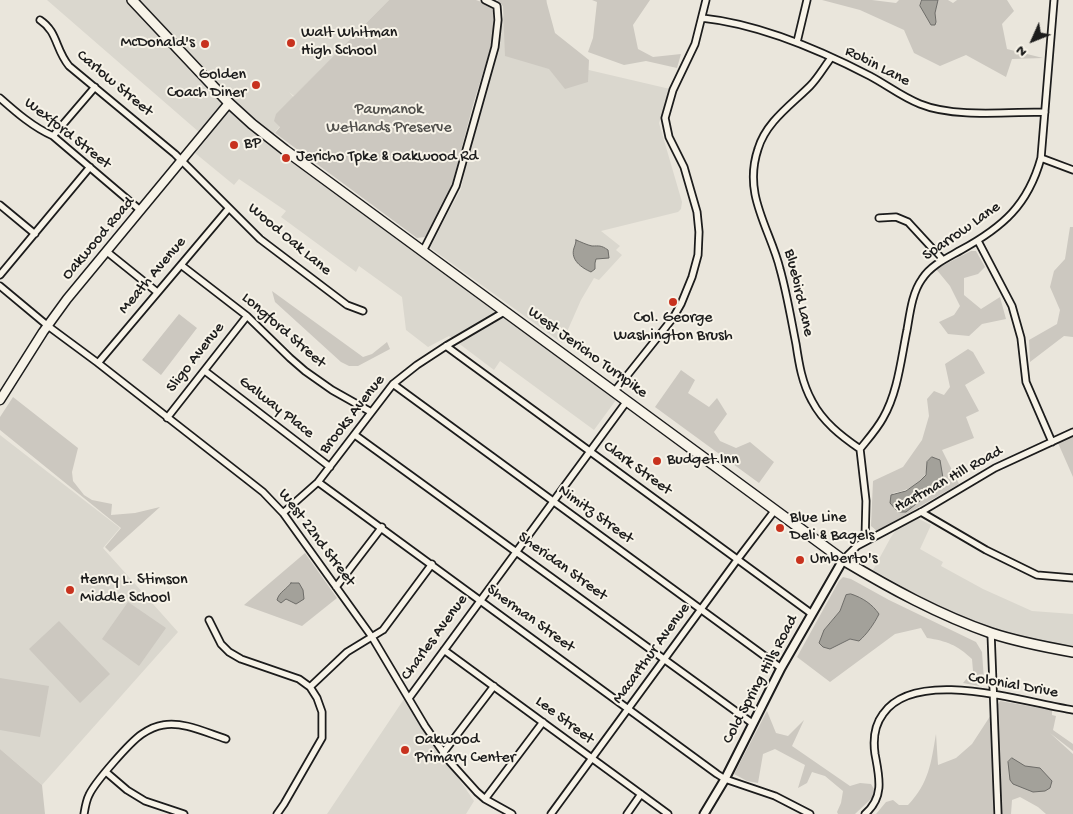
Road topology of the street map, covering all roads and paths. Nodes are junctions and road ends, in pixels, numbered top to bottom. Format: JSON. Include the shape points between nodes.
{"nodes":[{"id":1,"x":132,"y":0,"type":"edge"},
{"id":2,"x":485,"y":0,"type":"edge"},
{"id":3,"x":706,"y":0,"type":"edge"},
{"id":4,"x":807,"y":0,"type":"edge"},
{"id":5,"x":1054,"y":0,"type":"edge"},
{"id":6,"x":702,"y":18,"type":"junction"},
{"id":7,"x":40,"y":20,"type":"dead end"},
{"id":8,"x":797,"y":42,"type":"junction"},
{"id":9,"x":831,"y":58,"type":"junction"},
{"id":10,"x":95,"y":87,"type":"junction"},
{"id":11,"x":0,"y":98,"type":"edge"},
{"id":12,"x":230,"y":104,"type":"junction"},
{"id":13,"x":1045,"y":112,"type":"junction"},
{"id":14,"x":53,"y":136,"type":"junction"},
{"id":15,"x":1041,"y":158,"type":"junction"},
{"id":16,"x":182,"y":160,"type":"junction"},
{"id":17,"x":90,"y":167,"type":"junction"},
{"id":18,"x":1073,"y":170,"type":"edge"},
{"id":19,"x":0,"y":206,"type":"edge"},
{"id":20,"x":229,"y":208,"type":"junction"},
{"id":21,"x":140,"y":210,"type":"junction"},
{"id":22,"x":879,"y":218,"type":"dead end"},
{"id":23,"x":35,"y":234,"type":"junction"},
{"id":24,"x":978,"y":241,"type":"junction"},
{"id":25,"x":106,"y":251,"type":"junction"},
{"id":26,"x":423,"y":251,"type":"junction"},
{"id":27,"x":943,"y":260,"type":"junction"},
{"id":28,"x":181,"y":265,"type":"junction"},
{"id":29,"x":0,"y":276,"type":"edge"},
{"id":30,"x":0,"y":286,"type":"edge"},
{"id":31,"x":157,"y":292,"type":"junction"},
{"id":32,"x":363,"y":311,"type":"dead end"},
{"id":33,"x":504,"y":312,"type":"junction"},
{"id":34,"x":247,"y":316,"type":"junction"},
{"id":35,"x":48,"y":326,"type":"junction"},
{"id":36,"x":446,"y":346,"type":"junction"},
{"id":37,"x":98,"y":363,"type":"junction"},
{"id":38,"x":205,"y":371,"type":"junction"},
{"id":39,"x":393,"y":384,"type":"junction"},
{"id":40,"x":614,"y":392,"type":"junction"},
{"id":41,"x":2,"y":394,"type":"edge"},
{"id":42,"x":627,"y":401,"type":"junction"},
{"id":43,"x":371,"y":412,"type":"junction"},
{"id":44,"x":167,"y":418,"type":"junction"},
{"id":45,"x":1073,"y":432,"type":"edge"},
{"id":46,"x":355,"y":435,"type":"junction"},
{"id":47,"x":1052,"y":442,"type":"junction"},
{"id":48,"x":860,"y":449,"type":"junction"},
{"id":49,"x":590,"y":452,"type":"junction"},
{"id":50,"x":330,"y":467,"type":"junction"},
{"id":51,"x":318,"y":482,"type":"junction"},
{"id":52,"x":553,"y":501,"type":"junction"},
{"id":53,"x":775,"y":510,"type":"junction"},
{"id":54,"x":922,"y":512,"type":"junction"},
{"id":55,"x":282,"y":513,"type":"junction"},
{"id":56,"x":382,"y":527,"type":"junction"},
{"id":57,"x":865,"y":541,"type":"junction"},
{"id":58,"x":516,"y":550,"type":"junction"},
{"id":59,"x":737,"y":560,"type":"junction"},
{"id":60,"x":843,"y":560,"type":"junction"},
{"id":61,"x":432,"y":564,"type":"junction"},
{"id":62,"x":1073,"y":578,"type":"edge"},
{"id":63,"x":336,"y":587,"type":"junction"},
{"id":64,"x":481,"y":600,"type":"junction"},
{"id":65,"x":701,"y":609,"type":"junction"},
{"id":66,"x":812,"y":614,"type":"junction"},
{"id":67,"x":209,"y":620,"type":"dead end"},
{"id":68,"x":991,"y":633,"type":"junction"},
{"id":69,"x":372,"y":637,"type":"junction"},
{"id":70,"x":444,"y":650,"type":"junction"},
{"id":71,"x":1073,"y":652,"type":"edge"},
{"id":72,"x":665,"y":659,"type":"junction"},
{"id":73,"x":781,"y":668,"type":"junction"},
{"id":74,"x":494,"y":686,"type":"junction"},
{"id":75,"x":310,"y":687,"type":"junction"},
{"id":76,"x":992,"y":693,"type":"junction"},
{"id":77,"x":409,"y":698,"type":"junction"},
{"id":78,"x":629,"y":708,"type":"junction"},
{"id":79,"x":1073,"y":710,"type":"edge"},
{"id":80,"x":543,"y":722,"type":"junction"},
{"id":81,"x":752,"y":723,"type":"junction"},
{"id":82,"x":226,"y":739,"type":"dead end"},
{"id":83,"x":443,"y":753,"type":"junction"},
{"id":84,"x":592,"y":759,"type":"junction"},
{"id":85,"x":106,"y":772,"type":"junction"},
{"id":86,"x":725,"y":778,"type":"junction"},
{"id":87,"x":642,"y":794,"type":"junction"},
{"id":88,"x":485,"y":799,"type":"junction"},
{"id":89,"x":84,"y":814,"type":"edge"},
{"id":90,"x":184,"y":814,"type":"edge"},
{"id":91,"x":276,"y":814,"type":"edge"},
{"id":92,"x":512,"y":814,"type":"edge"},
{"id":93,"x":551,"y":814,"type":"edge"},
{"id":94,"x":627,"y":814,"type":"edge"},
{"id":95,"x":668,"y":814,"type":"edge"},
{"id":96,"x":704,"y":814,"type":"edge"},
{"id":97,"x":810,"y":814,"type":"edge"},
{"id":98,"x":865,"y":814,"type":"edge"},
{"id":99,"x":998,"y":814,"type":"edge"}],
"edges":[{"from":1,"to":12,"type":"main road","name":"West Jericho Turnpike"},
{"from":2,"to":26,"type":"street","via":[[497,6],[495,47],[456,186]]},
{"from":3,"to":6,"type":"street"},
{"from":4,"to":8,"type":"street"},
{"from":5,"to":13,"type":"street","name":"Sparrow Lane"},
{"from":6,"to":8,"type":"street","name":"Robin Lane","via":[[753,28]]},
{"from":6,"to":40,"type":"street","via":[[665,118],[697,212],[698,255],[692,277],[673,318]]},
{"from":7,"to":10,"type":"street","name":"Carlow Street","via":[[53,34],[62,59]]},
{"from":8,"to":9,"type":"street","name":"Robin Lane"},
{"from":9,"to":13,"type":"street","name":"Robin Lane","via":[[921,104],[958,112]]},
{"from":9,"to":48,"type":"street","name":"Bluebird Lane","via":[[812,84],[780,114],[763,136],[754,165],[753,182],[780,267],[799,369],[812,403],[834,430]]},
{"from":10,"to":14,"type":"street"},
{"from":10,"to":16,"type":"street","name":"Carlow Street"},
{"from":11,"to":14,"type":"street","name":"Wexford Street","via":[[39,130]]},
{"from":12,"to":16,"type":"main road","name":"Oakwood Road"},
{"from":12,"to":26,"type":"main road","name":"West Jericho Turnpike","via":[[320,177]]},
{"from":13,"to":15,"type":"street","name":"Sparrow Lane"},
{"from":14,"to":17,"type":"street","name":"Wexford Street"},
{"from":15,"to":18,"type":"street"},
{"from":15,"to":24,"type":"street","name":"Sparrow Lane","via":[[1036,176],[1021,203],[1002,224]]},
{"from":16,"to":20,"type":"street","name":"Wood Oak Lane"},
{"from":16,"to":21,"type":"main road","name":"Oakwood Road"},
{"from":17,"to":21,"type":"street","name":"Wexford Street"},
{"from":17,"to":23,"type":"street"},
{"from":19,"to":23,"type":"street"},
{"from":20,"to":28,"type":"street","name":"Meath Avenue"},
{"from":20,"to":32,"type":"street","name":"Wood Oak Lane","via":[[278,254],[348,305]]},
{"from":21,"to":25,"type":"main road","name":"Oakwood Road"},
{"from":22,"to":27,"type":"street","via":[[896,217],[908,222]]},
{"from":23,"to":29,"type":"street"},
{"from":24,"to":27,"type":"street","name":"Sparrow Lane"},
{"from":24,"to":47,"type":"street","via":[[1012,306],[1026,382]]},
{"from":25,"to":31,"type":"street"},
{"from":25,"to":35,"type":"main road","name":"Oakwood Road"},
{"from":26,"to":33,"type":"main road","name":"West Jericho Turnpike"},
{"from":27,"to":48,"type":"street","name":"Sparrow Lane","via":[[922,278],[917,287],[894,392],[883,418]]},
{"from":28,"to":31,"type":"street","name":"Meath Avenue"},
{"from":28,"to":34,"type":"street","name":"Longford Street"},
{"from":30,"to":35,"type":"street","name":"West 22nd Street"},
{"from":31,"to":37,"type":"street","name":"Meath Avenue"},
{"from":33,"to":36,"type":"street","name":"Brooks Avenue"},
{"from":33,"to":40,"type":"main road","name":"West Jericho Turnpike"},
{"from":34,"to":38,"type":"street","name":"Sligo Avenue"},
{"from":34,"to":43,"type":"street","name":"Longford Street","via":[[305,371]]},
{"from":35,"to":37,"type":"street","name":"West 22nd Street"},
{"from":35,"to":41,"type":"main road","name":"Oakwood Road"},
{"from":36,"to":39,"type":"street","name":"Brooks Avenue"},
{"from":36,"to":49,"type":"street","name":"Clark Street"},
{"from":37,"to":44,"type":"street","name":"West 22nd Street"},
{"from":38,"to":44,"type":"street","name":"Sligo Avenue"},
{"from":38,"to":50,"type":"street","name":"Galway Place"},
{"from":39,"to":43,"type":"street","name":"Brooks Avenue"},
{"from":39,"to":52,"type":"street","name":"Nimitz Street"},
{"from":40,"to":42,"type":"main road","name":"West Jericho Turnpike"},
{"from":42,"to":49,"type":"street","name":"Charles Avenue"},
{"from":42,"to":53,"type":"main road","name":"West Jericho Turnpike"},
{"from":43,"to":46,"type":"street","name":"Brooks Avenue"},
{"from":44,"to":55,"type":"street","name":"West 22nd Street","via":[[263,492]]},
{"from":45,"to":47,"type":"street","name":"Hartman Hill Road"},
{"from":46,"to":50,"type":"street","name":"Brooks Avenue"},
{"from":46,"to":58,"type":"street","name":"Sheridan Street"},
{"from":47,"to":54,"type":"street","name":"Hartman Hill Road","via":[[995,468]]},
{"from":48,"to":57,"type":"street","via":[[866,501]]},
{"from":49,"to":52,"type":"street","name":"Charles Avenue"},
{"from":49,"to":59,"type":"street","name":"Clark Street"},
{"from":50,"to":51,"type":"street","name":"Brooks Avenue"},
{"from":51,"to":55,"type":"street","name":"Brooks Avenue"},
{"from":51,"to":56,"type":"street","name":"Sherman Street"},
{"from":52,"to":58,"type":"street","name":"Charles Avenue"},
{"from":52,"to":65,"type":"street","name":"Nimitz Street"},
{"from":53,"to":59,"type":"street","name":"Macarthur Avenue"},
{"from":53,"to":60,"type":"main road","name":"West Jericho Turnpike"},
{"from":54,"to":57,"type":"street","name":"Hartman Hill Road"},
{"from":54,"to":62,"type":"street","via":[[986,550],[1037,575]]},
{"from":55,"to":63,"type":"street","name":"West 22nd Street"},
{"from":56,"to":61,"type":"street","name":"Sherman Street"},
{"from":56,"to":63,"type":"street"},
{"from":57,"to":60,"type":"street","name":"Hartman Hill Road"},
{"from":58,"to":64,"type":"street","name":"Charles Avenue"},
{"from":58,"to":72,"type":"street","name":"Sheridan Street"},
{"from":59,"to":65,"type":"street","name":"Macarthur Avenue"},
{"from":59,"to":66,"type":"street","name":"Clark Street"},
{"from":60,"to":66,"type":"street","name":"Cold Spring Hills Road"},
{"from":60,"to":68,"type":"main road","name":"West Jericho Turnpike","via":[[917,602]]},
{"from":61,"to":64,"type":"street","name":"Sherman Street"},
{"from":61,"to":69,"type":"street","via":[[383,630]]},
{"from":63,"to":69,"type":"street","name":"West 22nd Street"},
{"from":64,"to":70,"type":"street","name":"Charles Avenue"},
{"from":64,"to":78,"type":"street","name":"Sherman Street"},
{"from":65,"to":72,"type":"street","name":"Macarthur Avenue"},
{"from":65,"to":73,"type":"street","name":"Nimitz Street"},
{"from":66,"to":73,"type":"street","name":"Cold Spring Hills Road"},
{"from":67,"to":75,"type":"street","via":[[221,644],[229,652],[294,676]]},
{"from":68,"to":71,"type":"main road","name":"West Jericho Turnpike"},
{"from":68,"to":76,"type":"street"},
{"from":69,"to":75,"type":"street","via":[[347,652]]},
{"from":69,"to":77,"type":"street","name":"West 22nd Street"},
{"from":70,"to":74,"type":"street","name":"Lee Street"},
{"from":70,"to":77,"type":"street","name":"Charles Avenue"},
{"from":72,"to":78,"type":"street","name":"Macarthur Avenue"},
{"from":72,"to":81,"type":"street","name":"Sheridan Street"},
{"from":73,"to":81,"type":"street","name":"Cold Spring Hills Road"},
{"from":74,"to":80,"type":"street","name":"Lee Street"},
{"from":74,"to":83,"type":"street"},
{"from":75,"to":91,"type":"street","via":[[322,712],[322,738]]},
{"from":76,"to":79,"type":"street","name":"Colonial Drive"},
{"from":76,"to":98,"type":"street","name":"Colonial Drive","via":[[963,690],[922,692],[898,699],[888,706],[876,725],[874,736],[880,789]]},
{"from":76,"to":99,"type":"street"},
{"from":77,"to":83,"type":"street","name":"West 22nd Street"},
{"from":78,"to":84,"type":"street","name":"Macarthur Avenue"},
{"from":78,"to":86,"type":"street","name":"Sherman Street"},
{"from":80,"to":84,"type":"street","name":"Lee Street"},
{"from":80,"to":88,"type":"street"},
{"from":81,"to":86,"type":"street","name":"Cold Spring Hills Road"},
{"from":82,"to":85,"type":"street","via":[[186,726],[163,724],[141,734]]},
{"from":83,"to":88,"type":"street","name":"West 22nd Street"},
{"from":84,"to":87,"type":"street","name":"Lee Street"},
{"from":84,"to":93,"type":"street","name":"Macarthur Avenue"},
{"from":85,"to":89,"type":"street","via":[[89,795]]},
{"from":85,"to":90,"type":"street","via":[[145,801]]},
{"from":86,"to":96,"type":"street","name":"Cold Spring Hills Road"},
{"from":86,"to":97,"type":"street","via":[[775,796]]},
{"from":87,"to":94,"type":"street"},
{"from":87,"to":95,"type":"street","name":"Lee Street"},
{"from":88,"to":92,"type":"street","name":"West 22nd Street"}]}
